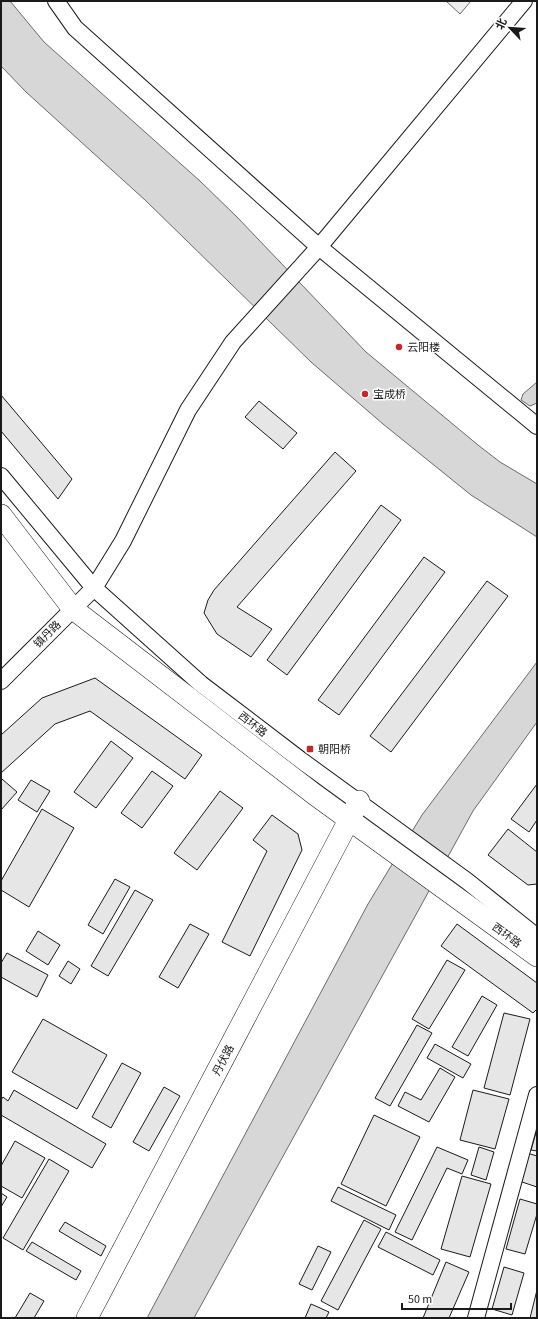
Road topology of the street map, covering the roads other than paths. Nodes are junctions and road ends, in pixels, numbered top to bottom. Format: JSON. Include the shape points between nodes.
{"nodes":[{"id":1,"x":56,"y":1,"type":"edge"},
{"id":2,"x":524,"y":1,"type":"edge"},
{"id":3,"x":319,"y":247,"type":"junction"},
{"id":4,"x":537,"y":426,"type":"edge"},
{"id":5,"x":1,"y":476,"type":"edge"},
{"id":6,"x":1,"y":515,"type":"edge"},
{"id":7,"x":94,"y":588,"type":"junction"},
{"id":8,"x":73,"y":609,"type":"junction"},
{"id":9,"x":1,"y":681,"type":"edge"},
{"id":10,"x":359,"y":801,"type":"junction"},
{"id":11,"x":350,"y":819,"type":"junction"},
{"id":12,"x":396,"y":840,"type":"junction"},
{"id":13,"x":534,"y":930,"type":"edge"},
{"id":14,"x":537,"y":956,"type":"edge"},
{"id":15,"x":537,"y":1095,"type":"edge"},
{"id":16,"x":87,"y":1318,"type":"edge"},
{"id":17,"x":476,"y":1318,"type":"edge"}],
"edges":[{"from":1,"to":3,"type":"street","via":[[75,28]]},
{"from":2,"to":3,"type":"street","name":"镇丹路"},
{"from":3,"to":4,"type":"street"},
{"from":3,"to":7,"type":"street","name":"镇丹路","via":[[239,335],[188,410],[123,541]]},
{"from":5,"to":7,"type":"street","name":"西环路"},
{"from":6,"to":8,"type":"main road","name":"西环路"},
{"from":7,"to":8,"type":"street","name":"镇丹路"},
{"from":7,"to":10,"type":"street","name":"西环路","via":[[201,684]]},
{"from":8,"to":9,"type":"street","name":"镇丹路"},
{"from":8,"to":11,"type":"main road","name":"西环路"},
{"from":10,"to":11,"type":"main road","name":"丹伏路"},
{"from":10,"to":12,"type":"street","name":"西环路"},
{"from":11,"to":12,"type":"main road","name":"西环路"},
{"from":11,"to":16,"type":"main road","name":"丹伏路"},
{"from":12,"to":13,"type":"street","name":"西环路","via":[[468,881]]},
{"from":12,"to":14,"type":"main road","name":"西环路","via":[[454,897]]},
{"from":15,"to":17,"type":"street"}]}
